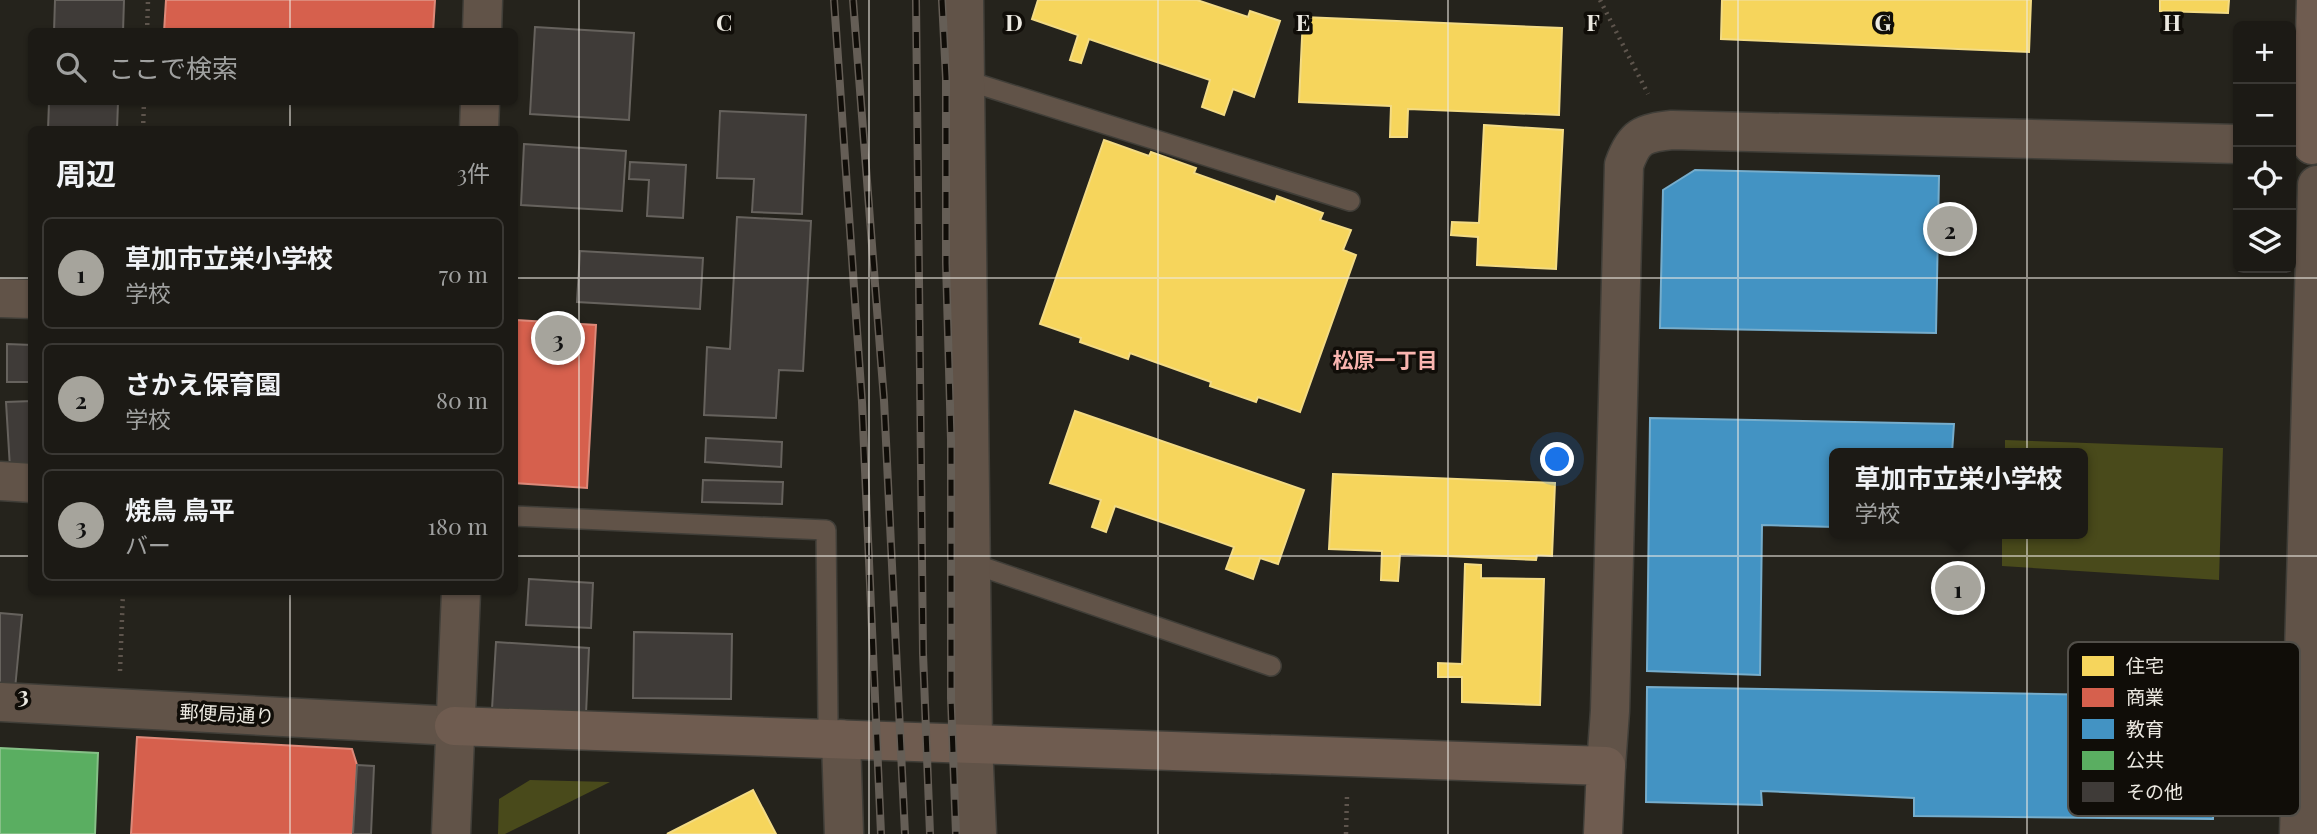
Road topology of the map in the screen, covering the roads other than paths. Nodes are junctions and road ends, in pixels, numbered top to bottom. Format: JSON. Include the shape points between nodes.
{"nodes":[{"id":1,"x":483,"y":0,"type":"edge"},
{"id":2,"x":964,"y":0,"type":"edge"},
{"id":3,"x":2316,"y":0,"type":"edge"},
{"id":4,"x":482,"y":28,"type":"edge"},
{"id":5,"x":965,"y":80,"type":"junction"},
{"id":6,"x":480,"y":105,"type":"edge"},
{"id":7,"x":479,"y":126,"type":"edge"},
{"id":8,"x":2233,"y":144,"type":"edge"},
{"id":9,"x":2307,"y":148,"type":"edge"},
{"id":10,"x":2317,"y":186,"type":"edge"},
{"id":11,"x":1350,"y":201,"type":"dead end"},
{"id":12,"x":0,"y":298,"type":"edge"},
{"id":13,"x":28,"y":299,"type":"edge"},
{"id":14,"x":0,"y":481,"type":"edge"},
{"id":15,"x":28,"y":483,"type":"edge"},
{"id":16,"x":2313,"y":487,"type":"edge"},
{"id":17,"x":518,"y":516,"type":"edge"},
{"id":18,"x":971,"y":563,"type":"junction"},
{"id":19,"x":461,"y":595,"type":"edge"},
{"id":20,"x":1271,"y":666,"type":"dead end"},
{"id":21,"x":2310,"y":686,"type":"edge"},
{"id":22,"x":0,"y":702,"type":"edge"},
{"id":23,"x":454,"y":726,"type":"junction"},
{"id":24,"x":835,"y":730,"type":"junction"},
{"id":25,"x":973,"y":744,"type":"junction"},
{"id":26,"x":1606,"y":766,"type":"junction"},
{"id":27,"x":451,"y":834,"type":"edge"},
{"id":28,"x":844,"y":834,"type":"edge"},
{"id":29,"x":977,"y":834,"type":"edge"},
{"id":30,"x":1603,"y":834,"type":"edge"},
{"id":31,"x":2299,"y":834,"type":"edge"}],
"edges":[{"from":1,"to":4,"type":"street"},
{"from":2,"to":5,"type":"street"},
{"from":3,"to":9,"type":"street"},
{"from":5,"to":11,"type":"lane"},
{"from":5,"to":18,"type":"street"},
{"from":6,"to":7,"type":"street"},
{"from":8,"to":26,"type":"street","via":[[1672,130],[1648,133],[1630,148],[1624,165]]},
{"from":10,"to":16,"type":"street"},
{"from":12,"to":13,"type":"street"},
{"from":14,"to":15,"type":"street"},
{"from":16,"to":21,"type":"street"},
{"from":17,"to":24,"type":"lane","via":[[826,530]]},
{"from":18,"to":20,"type":"lane"},
{"from":18,"to":25,"type":"street"},
{"from":19,"to":23,"type":"street"},
{"from":21,"to":31,"type":"street"},
{"from":22,"to":23,"type":"street","name":"郵便局通り"},
{"from":23,"to":24,"type":"street"},
{"from":23,"to":27,"type":"street"},
{"from":24,"to":25,"type":"street"},
{"from":24,"to":28,"type":"street"},
{"from":25,"to":26,"type":"street"},
{"from":25,"to":29,"type":"street"},
{"from":26,"to":30,"type":"street"}]}
